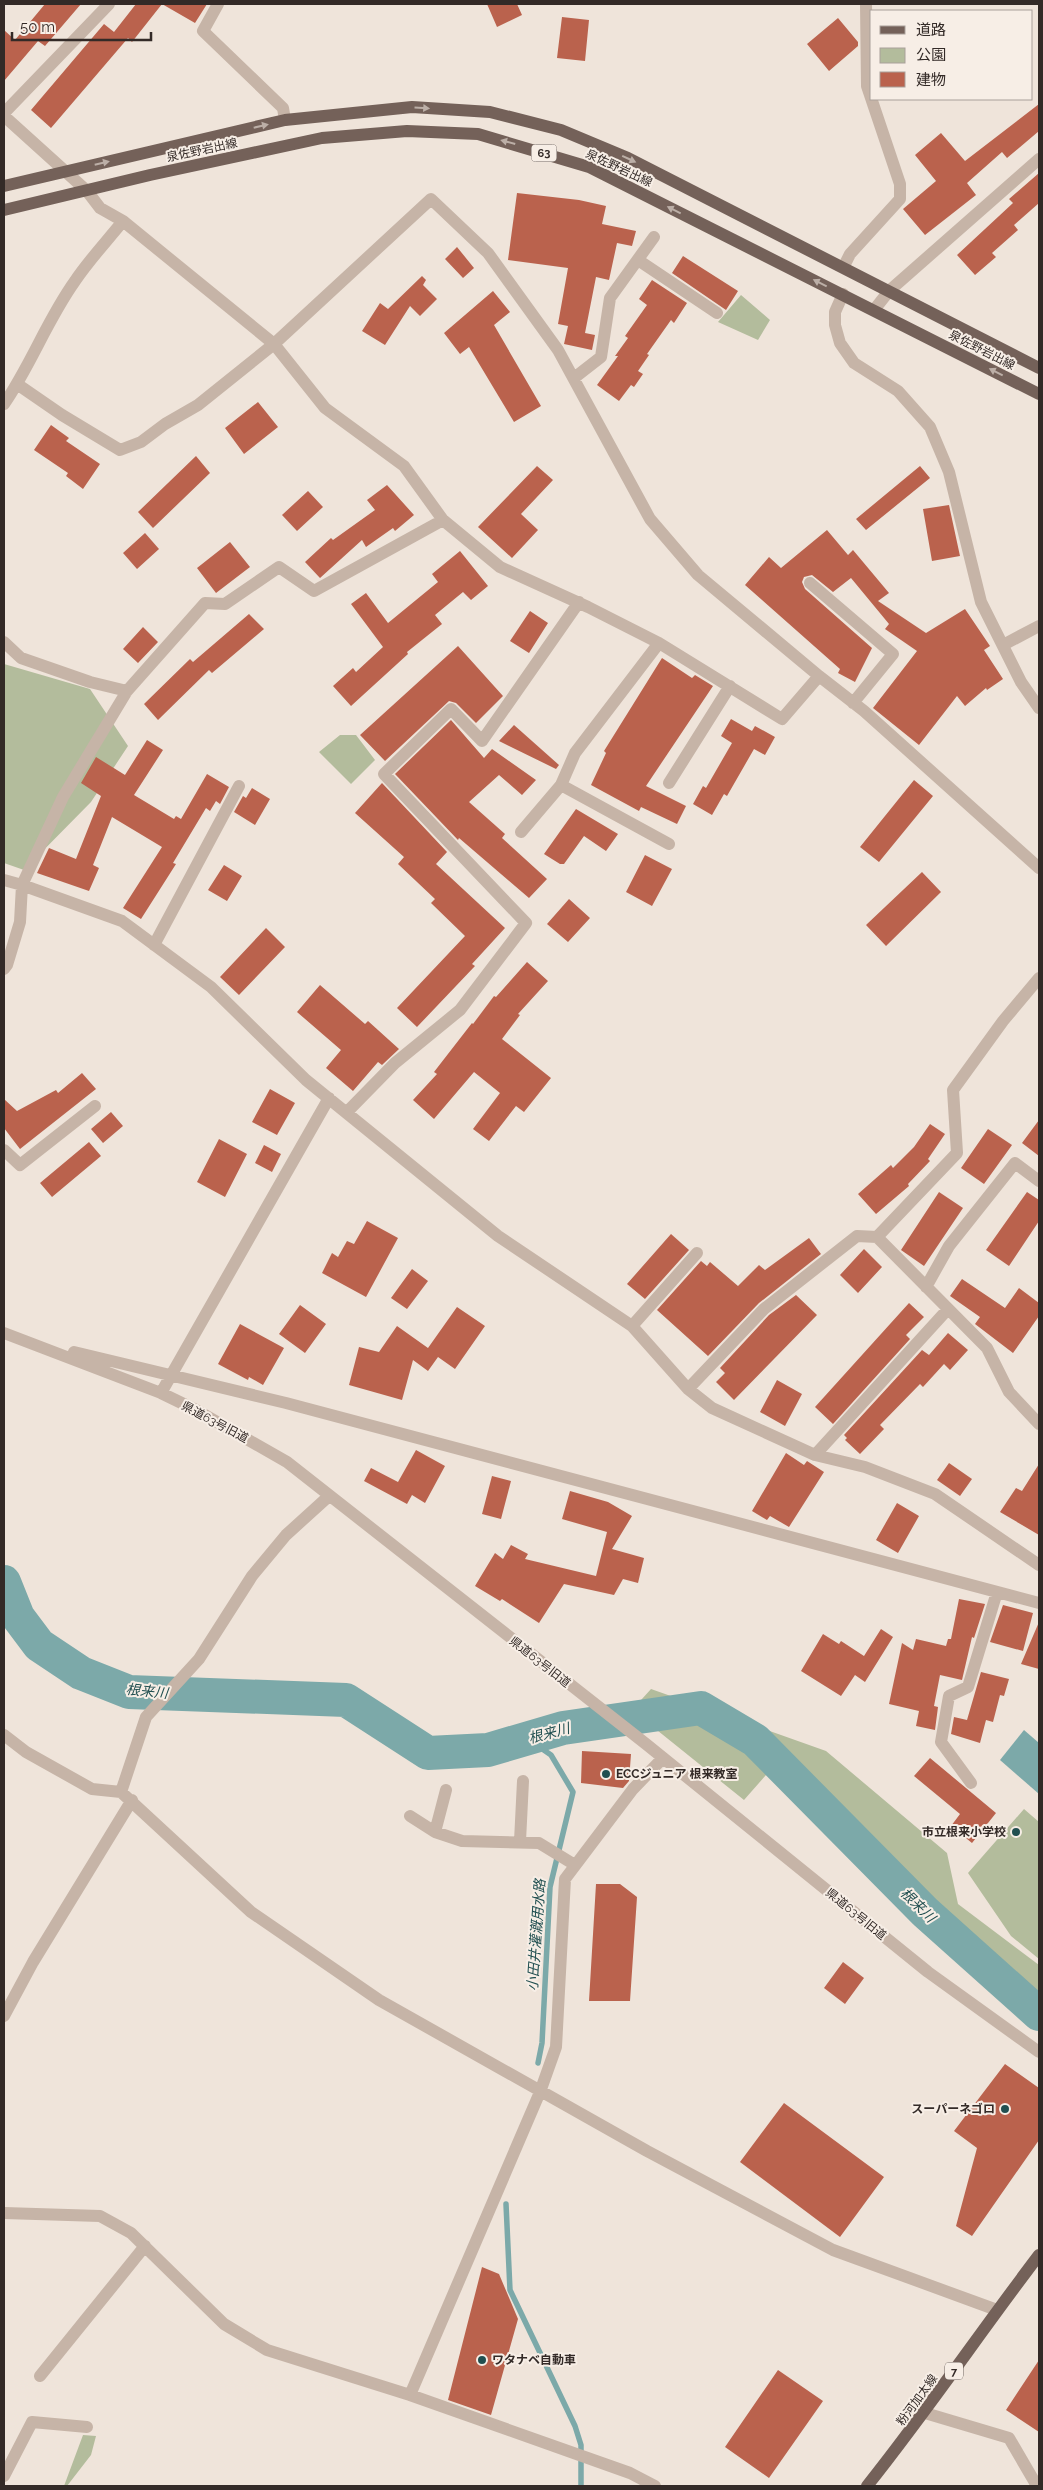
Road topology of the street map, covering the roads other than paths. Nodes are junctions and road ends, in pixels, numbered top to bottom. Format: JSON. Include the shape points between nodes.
{"nodes":[{"id":1,"x":109,"y":4,"type":"edge"},
{"id":2,"x":218,"y":4,"type":"edge"},
{"id":3,"x":866,"y":4,"type":"edge"},
{"id":4,"x":870,"y":95,"type":"edge"},
{"id":5,"x":872,"y":100,"type":"edge"},
{"id":6,"x":4,"y":114,"type":"edge"},
{"id":7,"x":285,"y":120,"type":"junction"},
{"id":8,"x":1039,"y":158,"type":"edge"},
{"id":9,"x":66,"y":171,"type":"junction"},
{"id":10,"x":4,"y":186,"type":"edge"},
{"id":11,"x":87,"y":190,"type":"junction"},
{"id":12,"x":4,"y":210,"type":"edge"},
{"id":13,"x":123,"y":222,"type":"junction"},
{"id":14,"x":654,"y":237,"type":"dead end"},
{"id":15,"x":638,"y":260,"type":"junction"},
{"id":16,"x":844,"y":266,"type":"junction"},
{"id":17,"x":888,"y":291,"type":"junction"},
{"id":18,"x":842,"y":294,"type":"junction"},
{"id":19,"x":874,"y":310,"type":"junction"},
{"id":20,"x":717,"y":313,"type":"dead end"},
{"id":21,"x":274,"y":344,"type":"junction"},
{"id":22,"x":1039,"y":368,"type":"edge"},
{"id":23,"x":574,"y":378,"type":"junction"},
{"id":24,"x":17,"y":384,"type":"junction"},
{"id":25,"x":1039,"y":394,"type":"edge"},
{"id":26,"x":4,"y":404,"type":"edge"},
{"id":27,"x":444,"y":520,"type":"junction"},
{"id":28,"x":810,"y":582,"type":"dead end"},
{"id":29,"x":579,"y":602,"type":"junction"},
{"id":30,"x":1039,"y":626,"type":"edge"},
{"id":31,"x":4,"y":642,"type":"edge"},
{"id":32,"x":659,"y":643,"type":"junction"},
{"id":33,"x":1003,"y":645,"type":"junction"},
{"id":34,"x":819,"y":676,"type":"junction"},
{"id":35,"x":730,"y":686,"type":"junction"},
{"id":36,"x":127,"y":691,"type":"junction"},
{"id":37,"x":853,"y":703,"type":"junction"},
{"id":38,"x":1039,"y":708,"type":"edge"},
{"id":39,"x":669,"y":783,"type":"dead end"},
{"id":40,"x":561,"y":785,"type":"junction"},
{"id":41,"x":239,"y":786,"type":"dead end"},
{"id":42,"x":521,"y":832,"type":"dead end"},
{"id":43,"x":669,"y":844,"type":"dead end"},
{"id":44,"x":1039,"y":868,"type":"edge"},
{"id":45,"x":4,"y":880,"type":"edge"},
{"id":46,"x":22,"y":884,"type":"junction"},
{"id":47,"x":154,"y":945,"type":"junction"},
{"id":48,"x":4,"y":969,"type":"edge"},
{"id":49,"x":1039,"y":978,"type":"edge"},
{"id":50,"x":329,"y":1098,"type":"junction"},
{"id":51,"x":95,"y":1106,"type":"dead end"},
{"id":52,"x":347,"y":1112,"type":"junction"},
{"id":53,"x":4,"y":1150,"type":"edge"},
{"id":54,"x":1039,"y":1181,"type":"edge"},
{"id":55,"x":877,"y":1237,"type":"junction"},
{"id":56,"x":697,"y":1253,"type":"dead end"},
{"id":57,"x":926,"y":1287,"type":"junction"},
{"id":58,"x":948,"y":1309,"type":"junction"},
{"id":59,"x":632,"y":1326,"type":"junction"},
{"id":60,"x":4,"y":1333,"type":"edge"},
{"id":61,"x":20,"y":1339,"type":"junction"},
{"id":62,"x":171,"y":1375,"type":"junction"},
{"id":63,"x":688,"y":1389,"type":"junction"},
{"id":64,"x":161,"y":1394,"type":"junction"},
{"id":65,"x":1039,"y":1424,"type":"edge"},
{"id":66,"x":815,"y":1456,"type":"junction"},
{"id":67,"x":329,"y":1496,"type":"junction"},
{"id":68,"x":1039,"y":1563,"type":"edge"},
{"id":69,"x":997,"y":1592,"type":"junction"},
{"id":70,"x":1039,"y":1603,"type":"edge"},
{"id":71,"x":4,"y":1735,"type":"edge"},
{"id":72,"x":663,"y":1758,"type":"junction"},
{"id":73,"x":523,"y":1781,"type":"dead end"},
{"id":74,"x":971,"y":1782,"type":"dead end"},
{"id":75,"x":446,"y":1790,"type":"dead end"},
{"id":76,"x":122,"y":1792,"type":"junction"},
{"id":77,"x":132,"y":1800,"type":"junction"},
{"id":78,"x":410,"y":1816,"type":"dead end"},
{"id":79,"x":436,"y":1832,"type":"junction"},
{"id":80,"x":520,"y":1841,"type":"junction"},
{"id":81,"x":572,"y":1863,"type":"junction"},
{"id":82,"x":4,"y":2016,"type":"edge"},
{"id":83,"x":1039,"y":2052,"type":"edge"},
{"id":84,"x":540,"y":2092,"type":"junction"},
{"id":85,"x":4,"y":2213,"type":"edge"},
{"id":86,"x":145,"y":2246,"type":"junction"},
{"id":87,"x":1039,"y":2255,"type":"edge"},
{"id":88,"x":997,"y":2310,"type":"junction"},
{"id":89,"x":40,"y":2376,"type":"dead end"},
{"id":90,"x":410,"y":2395,"type":"junction"},
{"id":91,"x":925,"y":2413,"type":"junction"},
{"id":92,"x":87,"y":2428,"type":"dead end"},
{"id":93,"x":4,"y":2476,"type":"edge"},
{"id":94,"x":655,"y":2486,"type":"edge"},
{"id":95,"x":868,"y":2486,"type":"edge"},
{"id":96,"x":1037,"y":2486,"type":"edge"}],
"edges":[{"from":1,"to":6,"type":"street"},
{"from":2,"to":7,"type":"street","via":[[203,30],[283,108]]},
{"from":3,"to":4,"type":"street","via":[[867,86]]},
{"from":5,"to":16,"type":"street","via":[[900,184],[900,199],[850,254]]},
{"from":6,"to":9,"type":"street"},
{"from":9,"to":7,"type":"main road","name":"泉佐野岩出線","number":"63","one_way":true},
{"from":7,"to":16,"type":"main road","name":"泉佐野岩出線","number":"63","one_way":true,"via":[[412,107],[490,112],[562,130],[628,158]]},
{"from":8,"to":17,"type":"street"},
{"from":9,"to":10,"type":"main road","name":"泉佐野岩出線","number":"63"},
{"from":9,"to":11,"type":"street"},
{"from":11,"to":12,"type":"main road","name":"泉佐野岩出線","number":"63"},
{"from":11,"to":13,"type":"street","via":[[100,208]]},
{"from":18,"to":11,"type":"main road","name":"泉佐野岩出線","number":"63","one_way":true,"via":[[589,167],[478,134],[407,131],[322,138]]},
{"from":13,"to":21,"type":"street"},
{"from":13,"to":24,"type":"street","via":[[75,281]]},
{"from":14,"to":15,"type":"street"},
{"from":15,"to":20,"type":"street"},
{"from":15,"to":23,"type":"street","via":[[610,298],[601,357]]},
{"from":16,"to":17,"type":"main road","name":"泉佐野岩出線","number":"63"},
{"from":17,"to":19,"type":"street"},
{"from":17,"to":22,"type":"main road","name":"泉佐野岩出線","number":"63"},
{"from":18,"to":19,"type":"main road","name":"泉佐野岩出線","number":"63"},
{"from":18,"to":33,"type":"street","via":[[834,325],[840,343],[854,363],[898,391],[930,427],[948,472],[981,602]]},
{"from":25,"to":19,"type":"main road","name":"泉佐野岩出線","number":"63","one_way":true},
{"from":21,"to":23,"type":"street","via":[[431,199],[488,253],[558,350]]},
{"from":21,"to":24,"type":"street","via":[[198,405],[141,442],[120,450]]},
{"from":21,"to":27,"type":"street","via":[[325,408],[404,466]]},
{"from":23,"to":34,"type":"street","via":[[650,519],[698,575]]},
{"from":24,"to":26,"type":"street"},
{"from":27,"to":29,"type":"street","via":[[500,567]]},
{"from":27,"to":36,"type":"street","via":[[314,591],[279,567],[225,604],[205,603]]},
{"from":28,"to":37,"type":"street","via":[[893,654]]},
{"from":29,"to":32,"type":"street"},
{"from":29,"to":52,"type":"street","via":[[482,741],[451,709],[384,774],[526,923],[460,1010],[395,1064]]},
{"from":30,"to":33,"type":"street"},
{"from":31,"to":36,"type":"street","via":[[21,658]]},
{"from":32,"to":35,"type":"street"},
{"from":32,"to":40,"type":"street","via":[[575,753]]},
{"from":33,"to":38,"type":"street","via":[[1021,682]]},
{"from":34,"to":35,"type":"street","via":[[782,719]]},
{"from":34,"to":37,"type":"street"},
{"from":35,"to":39,"type":"street"},
{"from":36,"to":46,"type":"street","via":[[63,797]]},
{"from":37,"to":44,"type":"street"},
{"from":40,"to":42,"type":"street"},
{"from":40,"to":43,"type":"street"},
{"from":41,"to":47,"type":"street"},
{"from":45,"to":46,"type":"street"},
{"from":46,"to":47,"type":"street","via":[[122,921]]},
{"from":46,"to":48,"type":"street","via":[[20,922]]},
{"from":47,"to":50,"type":"street","via":[[211,987],[306,1080]]},
{"from":49,"to":55,"type":"street","via":[[953,1090],[957,1153]]},
{"from":50,"to":52,"type":"street"},
{"from":50,"to":62,"type":"street"},
{"from":51,"to":53,"type":"street","via":[[20,1164]]},
{"from":52,"to":59,"type":"street","via":[[498,1236]]},
{"from":54,"to":57,"type":"street","via":[[1015,1163],[949,1246]]},
{"from":55,"to":57,"type":"street"},
{"from":55,"to":63,"type":"street","via":[[857,1236],[797,1282],[764,1309]]},
{"from":56,"to":59,"type":"street"},
{"from":57,"to":58,"type":"street"},
{"from":58,"to":65,"type":"street","via":[[987,1348],[1009,1392]]},
{"from":58,"to":66,"type":"street"},
{"from":59,"to":63,"type":"street"},
{"from":60,"to":61,"type":"street","name":"県道63号旧道"},
{"from":61,"to":62,"type":"street"},
{"from":61,"to":64,"type":"street","name":"県道63号旧道"},
{"from":62,"to":64,"type":"street"},
{"from":62,"to":69,"type":"street"},
{"from":63,"to":66,"type":"street","via":[[712,1408]]},
{"from":64,"to":67,"type":"street","name":"県道63号旧道","via":[[196,1410],[287,1462]]},
{"from":66,"to":68,"type":"street","via":[[865,1467],[935,1494]]},
{"from":67,"to":72,"type":"street","name":"県道63号旧道"},
{"from":67,"to":76,"type":"street","via":[[286,1535],[263,1562],[199,1659],[146,1717]]},
{"from":69,"to":70,"type":"street"},
{"from":69,"to":74,"type":"street","via":[[968,1687],[948,1696],[941,1742]]},
{"from":71,"to":76,"type":"street","via":[[26,1752],[92,1789]]},
{"from":72,"to":81,"type":"street"},
{"from":72,"to":83,"type":"street","name":"県道63号旧道","via":[[928,1972]]},
{"from":73,"to":80,"type":"street"},
{"from":75,"to":79,"type":"street"},
{"from":76,"to":77,"type":"street"},
{"from":77,"to":82,"type":"street","via":[[33,1962]]},
{"from":77,"to":84,"type":"street","via":[[251,1912],[379,2000]]},
{"from":78,"to":79,"type":"street"},
{"from":79,"to":80,"type":"street","via":[[462,1841]]},
{"from":80,"to":81,"type":"street","via":[[539,1843]]},
{"from":81,"to":84,"type":"street","via":[[566,1879],[556,2047]]},
{"from":84,"to":88,"type":"street","via":[[834,2250]]},
{"from":84,"to":90,"type":"street"},
{"from":85,"to":86,"type":"street","via":[[100,2216],[131,2233]]},
{"from":86,"to":89,"type":"street"},
{"from":86,"to":90,"type":"street","via":[[224,2324],[267,2350]]},
{"from":87,"to":88,"type":"main road","name":"粉河加太線","number":"7"},
{"from":88,"to":91,"type":"main road","name":"粉河加太線","number":"7"},
{"from":90,"to":94,"type":"street","via":[[630,2473]]},
{"from":91,"to":95,"type":"main road","name":"粉河加太線","number":"7"},
{"from":91,"to":96,"type":"street","via":[[1009,2438]]},
{"from":92,"to":93,"type":"street","via":[[32,2422]]}]}
